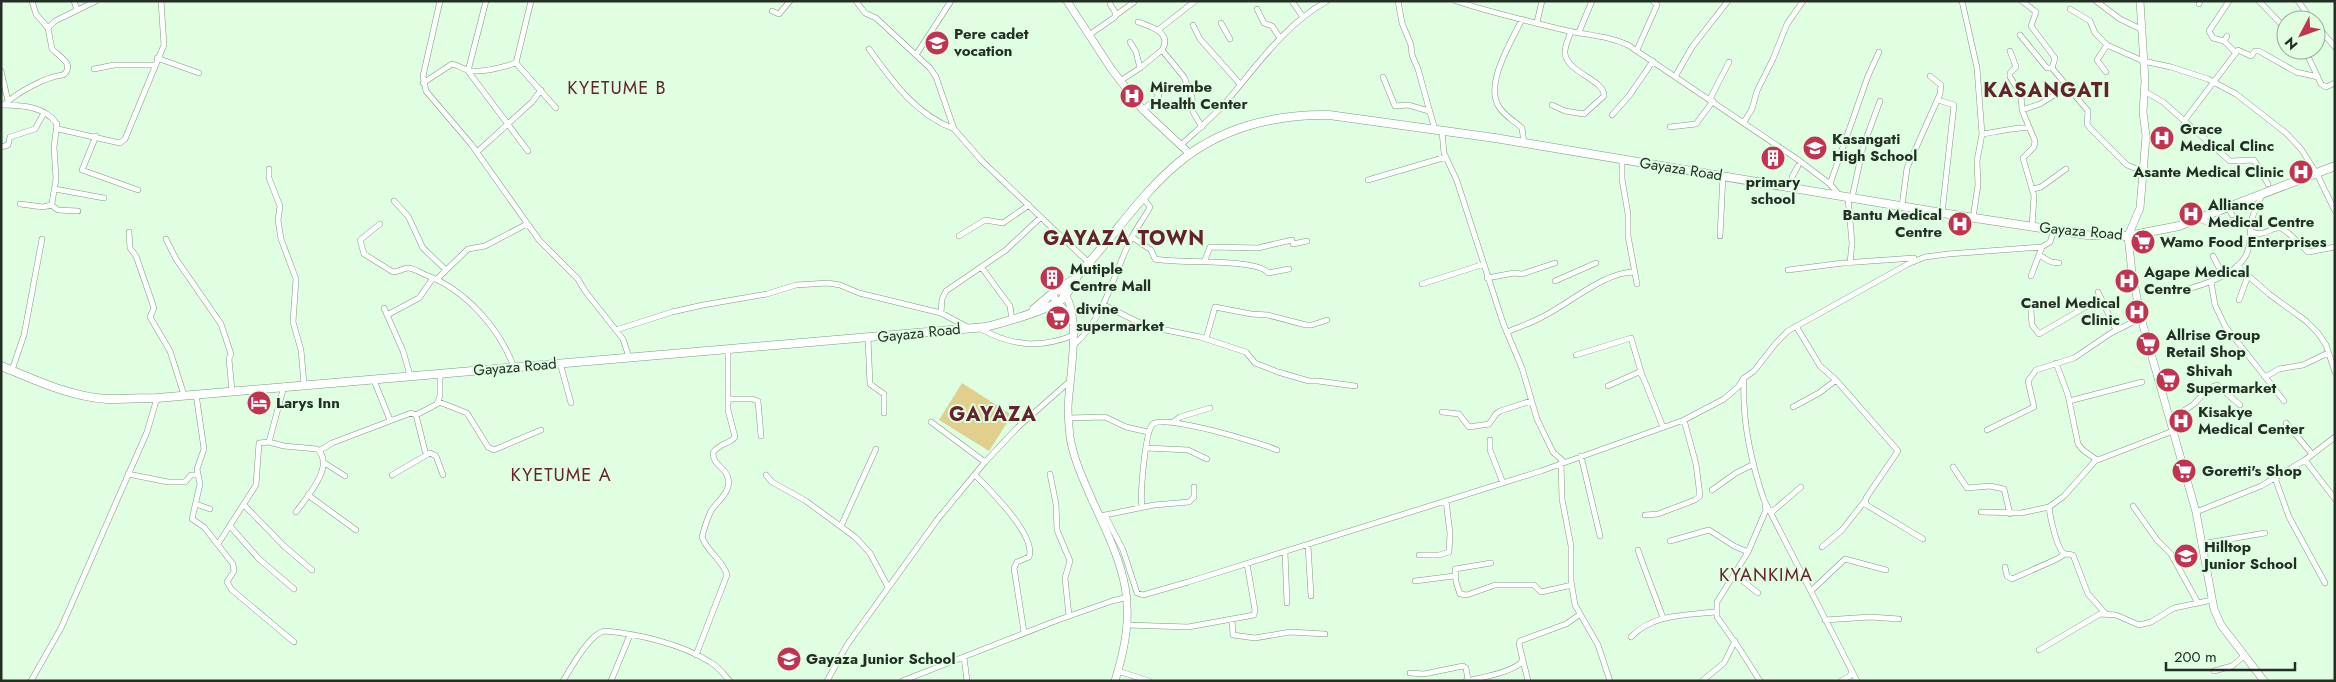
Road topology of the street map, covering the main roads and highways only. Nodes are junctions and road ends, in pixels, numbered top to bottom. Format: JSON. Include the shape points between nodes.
{"nodes":[{"id":1,"x":2335,"y":166,"type":"edge"},
{"id":2,"x":1076,"y":278,"type":"junction"},
{"id":3,"x":1032,"y":312,"type":"junction"},
{"id":4,"x":1,"y":366,"type":"edge"}],
"edges":[{"from":1,"to":2,"type":"main road","name":"Gayaza Road","via":[[2200,219],[2128,236],[2054,231],[1524,143],[1304,114],[1253,123],[1186,152]]},
{"from":2,"to":3,"type":"main road","name":"Gayaza Road"},
{"from":2,"to":3,"type":"main road","name":"Gayaza Road","via":[[1066,295],[1057,302]]},
{"from":3,"to":4,"type":"main road","name":"Gayaza Road","via":[[1012,320],[970,328],[157,398],[84,395]]}]}
